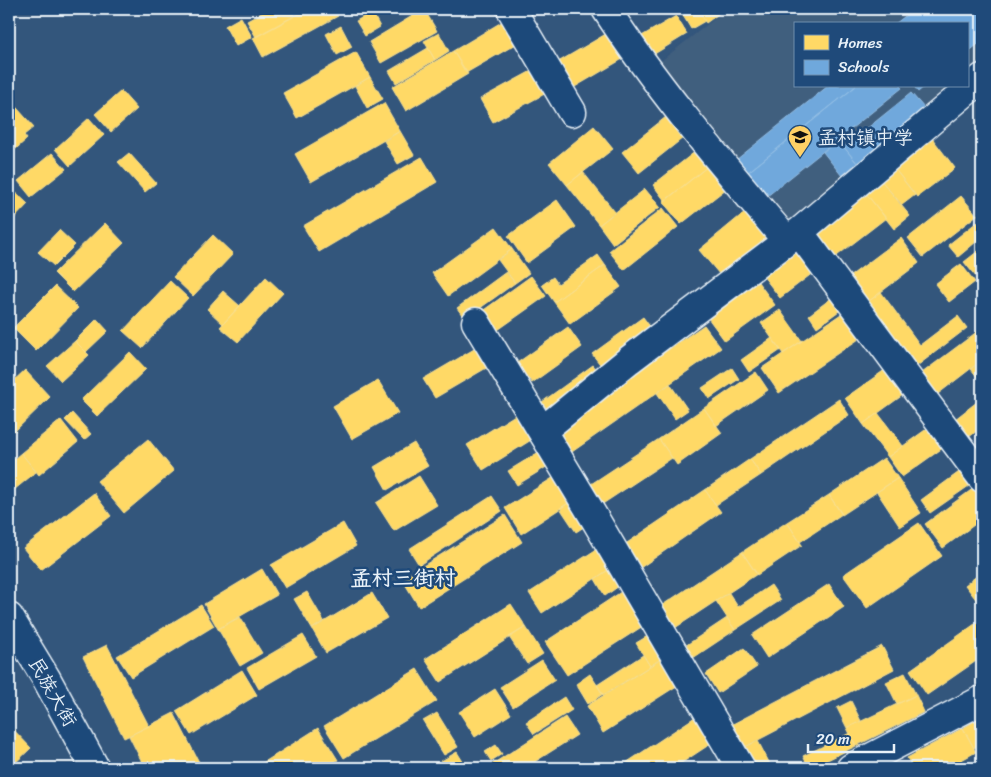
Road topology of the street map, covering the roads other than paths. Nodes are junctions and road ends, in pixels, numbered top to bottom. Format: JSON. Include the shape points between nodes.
{"nodes":[{"id":1,"x":511,"y":9,"type":"edge"},
{"id":2,"x":606,"y":9,"type":"edge"},
{"id":3,"x":982,"y":78,"type":"edge"},
{"id":4,"x":572,"y":112,"type":"dead end"},
{"id":5,"x":793,"y":236,"type":"junction"},
{"id":6,"x":476,"y":322,"type":"dead end"},
{"id":7,"x":542,"y":431,"type":"junction"},
{"id":8,"x":982,"y":478,"type":"edge"},
{"id":9,"x":9,"y":617,"type":"edge"},
{"id":10,"x":982,"y":700,"type":"edge"},
{"id":11,"x":96,"y":768,"type":"edge"},
{"id":12,"x":741,"y":768,"type":"edge"},
{"id":13,"x":851,"y":768,"type":"edge"}],
"edges":[{"from":1,"to":4,"type":"street"},
{"from":2,"to":5,"type":"street","via":[[682,116]]},
{"from":3,"to":5,"type":"street"},
{"from":5,"to":7,"type":"street","via":[[629,360]]},
{"from":5,"to":8,"type":"street"},
{"from":6,"to":7,"type":"street"},
{"from":7,"to":12,"type":"street"},
{"from":9,"to":11,"type":"street","name":"民族大街"},
{"from":10,"to":13,"type":"street"}]}
